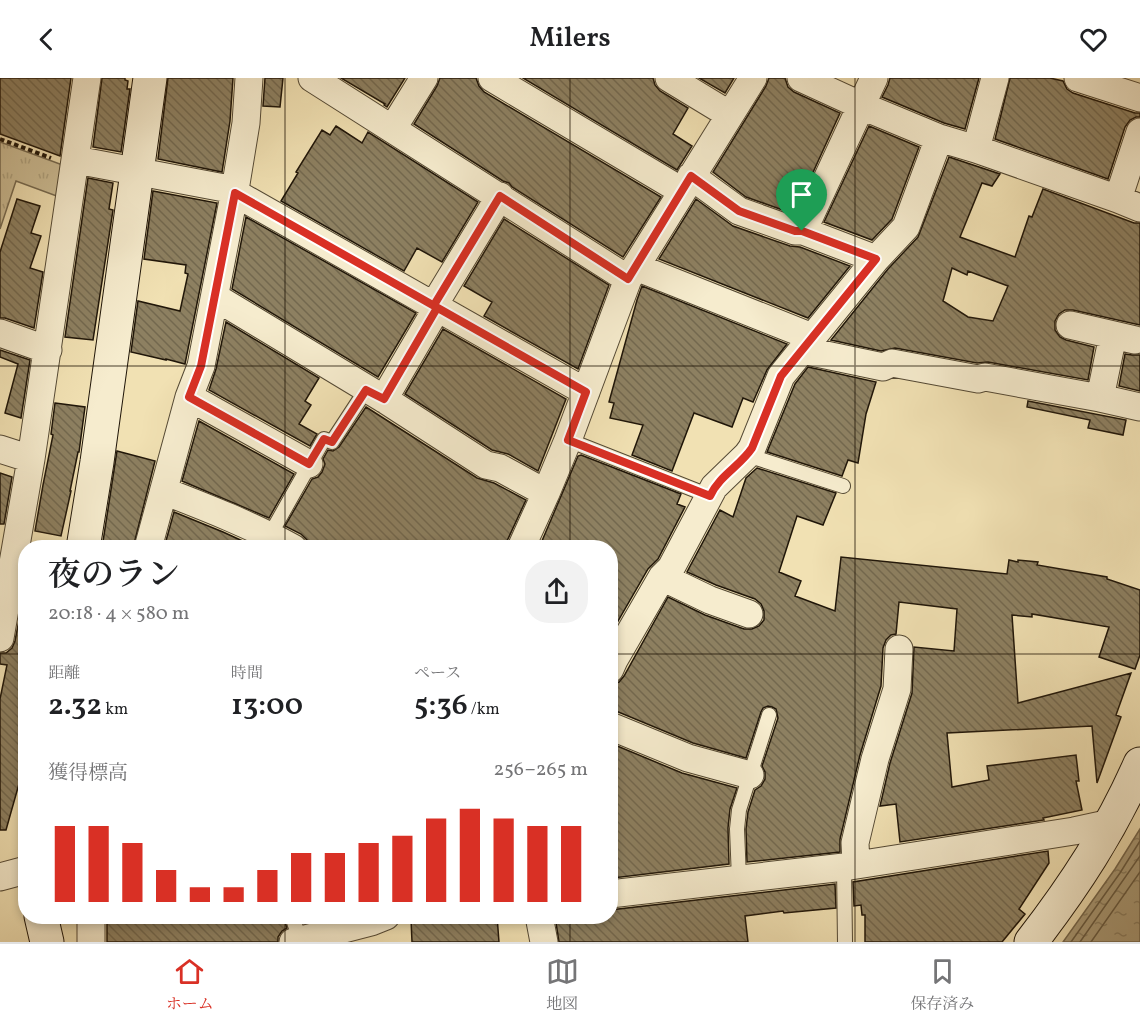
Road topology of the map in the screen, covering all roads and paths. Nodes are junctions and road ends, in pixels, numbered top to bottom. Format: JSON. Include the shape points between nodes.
{"nodes":[{"id":1,"x":87,"y":78,"type":"edge"},
{"id":2,"x":150,"y":78,"type":"edge"},
{"id":3,"x":249,"y":78,"type":"edge"},
{"id":4,"x":312,"y":78,"type":"edge"},
{"id":5,"x":424,"y":78,"type":"edge"},
{"id":6,"x":492,"y":78,"type":"edge"},
{"id":7,"x":669,"y":78,"type":"edge"},
{"id":8,"x":753,"y":78,"type":"edge"},
{"id":9,"x":801,"y":78,"type":"edge"},
{"id":10,"x":874,"y":78,"type":"edge"},
{"id":11,"x":995,"y":78,"type":"edge"},
{"id":12,"x":1078,"y":78,"type":"edge"},
{"id":13,"x":1140,"y":98,"type":"edge"},
{"id":14,"x":862,"y":106,"type":"junction"},
{"id":15,"x":730,"y":115,"type":"junction"},
{"id":16,"x":393,"y":129,"type":"junction"},
{"id":17,"x":1140,"y":132,"type":"edge"},
{"id":18,"x":939,"y":138,"type":"junction"},
{"id":19,"x":0,"y":139,"type":"edge"},
{"id":20,"x":976,"y":149,"type":"junction"},
{"id":21,"x":75,"y":164,"type":"junction"},
{"id":22,"x":137,"y":172,"type":"junction"},
{"id":23,"x":687,"y":184,"type":"junction"},
{"id":24,"x":235,"y":192,"type":"junction"},
{"id":25,"x":500,"y":196,"type":"junction"},
{"id":26,"x":1129,"y":204,"type":"edge"},
{"id":27,"x":802,"y":231,"type":"junction"},
{"id":28,"x":876,"y":259,"type":"junction"},
{"id":29,"x":632,"y":273,"type":"junction"},
{"id":30,"x":214,"y":297,"type":"junction"},
{"id":31,"x":436,"y":307,"type":"junction"},
{"id":32,"x":1070,"y":325,"type":"dead end"},
{"id":33,"x":0,"y":333,"type":"edge"},
{"id":34,"x":807,"y":343,"type":"junction"},
{"id":35,"x":48,"y":351,"type":"junction"},
{"id":36,"x":586,"y":392,"type":"junction"},
{"id":37,"x":375,"y":395,"type":"junction"},
{"id":38,"x":189,"y":397,"type":"junction"},
{"id":39,"x":1100,"y":398,"type":"junction"},
{"id":40,"x":1140,"y":407,"type":"edge"},
{"id":41,"x":568,"y":440,"type":"junction"},
{"id":42,"x":0,"y":449,"type":"edge"},
{"id":43,"x":747,"y":455,"type":"junction"},
{"id":44,"x":31,"y":459,"type":"junction"},
{"id":45,"x":309,"y":464,"type":"junction"},
{"id":46,"x":843,"y":486,"type":"dead end"},
{"id":47,"x":164,"y":491,"type":"junction"},
{"id":48,"x":546,"y":493,"type":"junction"},
{"id":49,"x":710,"y":496,"type":"junction"},
{"id":50,"x":84,"y":540,"type":"edge"},
{"id":51,"x":150,"y":540,"type":"edge"},
{"id":52,"x":279,"y":540,"type":"edge"},
{"id":53,"x":281,"y":540,"type":"edge"},
{"id":54,"x":525,"y":540,"type":"edge"},
{"id":55,"x":662,"y":577,"type":"junction"},
{"id":56,"x":749,"y":614,"type":"dead end"},
{"id":57,"x":0,"y":638,"type":"edge"},
{"id":58,"x":618,"y":648,"type":"edge"},
{"id":59,"x":899,"y":649,"type":"dead end"},
{"id":60,"x":769,"y":715,"type":"dead end"},
{"id":61,"x":618,"y":729,"type":"edge"},
{"id":62,"x":1140,"y":764,"type":"edge"},
{"id":63,"x":750,"y":775,"type":"junction"},
{"id":64,"x":1111,"y":823,"type":"junction"},
{"id":65,"x":850,"y":866,"type":"junction"},
{"id":66,"x":18,"y":872,"type":"edge"},
{"id":67,"x":0,"y":877,"type":"edge"},
{"id":68,"x":739,"y":879,"type":"junction"},
{"id":69,"x":618,"y":893,"type":"edge"},
{"id":70,"x":43,"y":924,"type":"edge"},
{"id":71,"x":91,"y":924,"type":"edge"},
{"id":72,"x":374,"y":924,"type":"edge"},
{"id":73,"x":541,"y":924,"type":"edge"},
{"id":74,"x":295,"y":933,"type":"edge"},
{"id":75,"x":47,"y":942,"type":"edge"},
{"id":76,"x":91,"y":942,"type":"edge"},
{"id":77,"x":544,"y":942,"type":"edge"},
{"id":78,"x":845,"y":942,"type":"edge"},
{"id":79,"x":1031,"y":942,"type":"edge"}],
"edges":[{"from":1,"to":21,"type":"street"},
{"from":2,"to":22,"type":"street"},
{"from":3,"to":24,"type":"street"},
{"from":4,"to":16,"type":"street"},
{"from":5,"to":16,"type":"street"},
{"from":6,"to":23,"type":"street"},
{"from":7,"to":15,"type":"street"},
{"from":8,"to":15,"type":"street"},
{"from":9,"to":14,"type":"street"},
{"from":10,"to":14,"type":"street"},
{"from":11,"to":20,"type":"street"},
{"from":12,"to":13,"type":"street"},
{"from":14,"to":18,"type":"street"},
{"from":14,"to":27,"type":"street"},
{"from":15,"to":23,"type":"street"},
{"from":16,"to":25,"type":"street"},
{"from":17,"to":26,"type":"street"},
{"from":18,"to":20,"type":"street"},
{"from":18,"to":28,"type":"street","via":[[906,227]]},
{"from":19,"to":21,"type":"path"},
{"from":20,"to":26,"type":"street"},
{"from":21,"to":22,"type":"street"},
{"from":21,"to":35,"type":"street"},
{"from":22,"to":24,"type":"street"},
{"from":22,"to":50,"type":"street"},
{"from":23,"to":27,"type":"street","via":[[739,211]]},
{"from":23,"to":29,"type":"street"},
{"from":24,"to":30,"type":"street"},
{"from":24,"to":31,"type":"street"},
{"from":25,"to":29,"type":"street"},
{"from":25,"to":31,"type":"street"},
{"from":27,"to":28,"type":"street"},
{"from":28,"to":34,"type":"street"},
{"from":29,"to":34,"type":"street"},
{"from":29,"to":36,"type":"street"},
{"from":30,"to":37,"type":"street"},
{"from":30,"to":38,"type":"street","via":[[201,366]]},
{"from":31,"to":36,"type":"street"},
{"from":31,"to":37,"type":"street"},
{"from":32,"to":39,"type":"street","via":[[1124,338]]},
{"from":33,"to":35,"type":"street"},
{"from":34,"to":39,"type":"street","via":[[883,367],[892,363]]},
{"from":34,"to":43,"type":"street","via":[[781,376]]},
{"from":35,"to":44,"type":"street"},
{"from":36,"to":41,"type":"street"},
{"from":37,"to":45,"type":"lane","via":[[332,442],[324,439]]},
{"from":37,"to":48,"type":"street","via":[[486,465],[500,468]]},
{"from":38,"to":45,"type":"street"},
{"from":38,"to":47,"type":"street"},
{"from":39,"to":40,"type":"street"},
{"from":41,"to":48,"type":"street"},
{"from":41,"to":49,"type":"lane"},
{"from":42,"to":44,"type":"street"},
{"from":43,"to":46,"type":"lane"},
{"from":43,"to":49,"type":"street","via":[[714,487]]},
{"from":44,"to":57,"type":"street"},
{"from":45,"to":53,"type":"lane"},
{"from":47,"to":51,"type":"street"},
{"from":47,"to":52,"type":"street"},
{"from":48,"to":54,"type":"street"},
{"from":49,"to":55,"type":"street","via":[[671,568]]},
{"from":55,"to":56,"type":"street"},
{"from":55,"to":58,"type":"street"},
{"from":59,"to":65,"type":"street","via":[[897,689],[875,759]]},
{"from":60,"to":63,"type":"lane"},
{"from":61,"to":63,"type":"street","via":[[688,758]]},
{"from":62,"to":64,"type":"street"},
{"from":63,"to":68,"type":"lane","via":[[739,810]]},
{"from":64,"to":65,"type":"street"},
{"from":64,"to":79,"type":"street","via":[[1076,881]]},
{"from":65,"to":68,"type":"street"},
{"from":65,"to":78,"type":"lane"},
{"from":66,"to":67,"type":"street"},
{"from":68,"to":69,"type":"street"},
{"from":70,"to":75,"type":"street"},
{"from":71,"to":76,"type":"street"},
{"from":72,"to":74,"type":"street"},
{"from":73,"to":77,"type":"street"}]}
